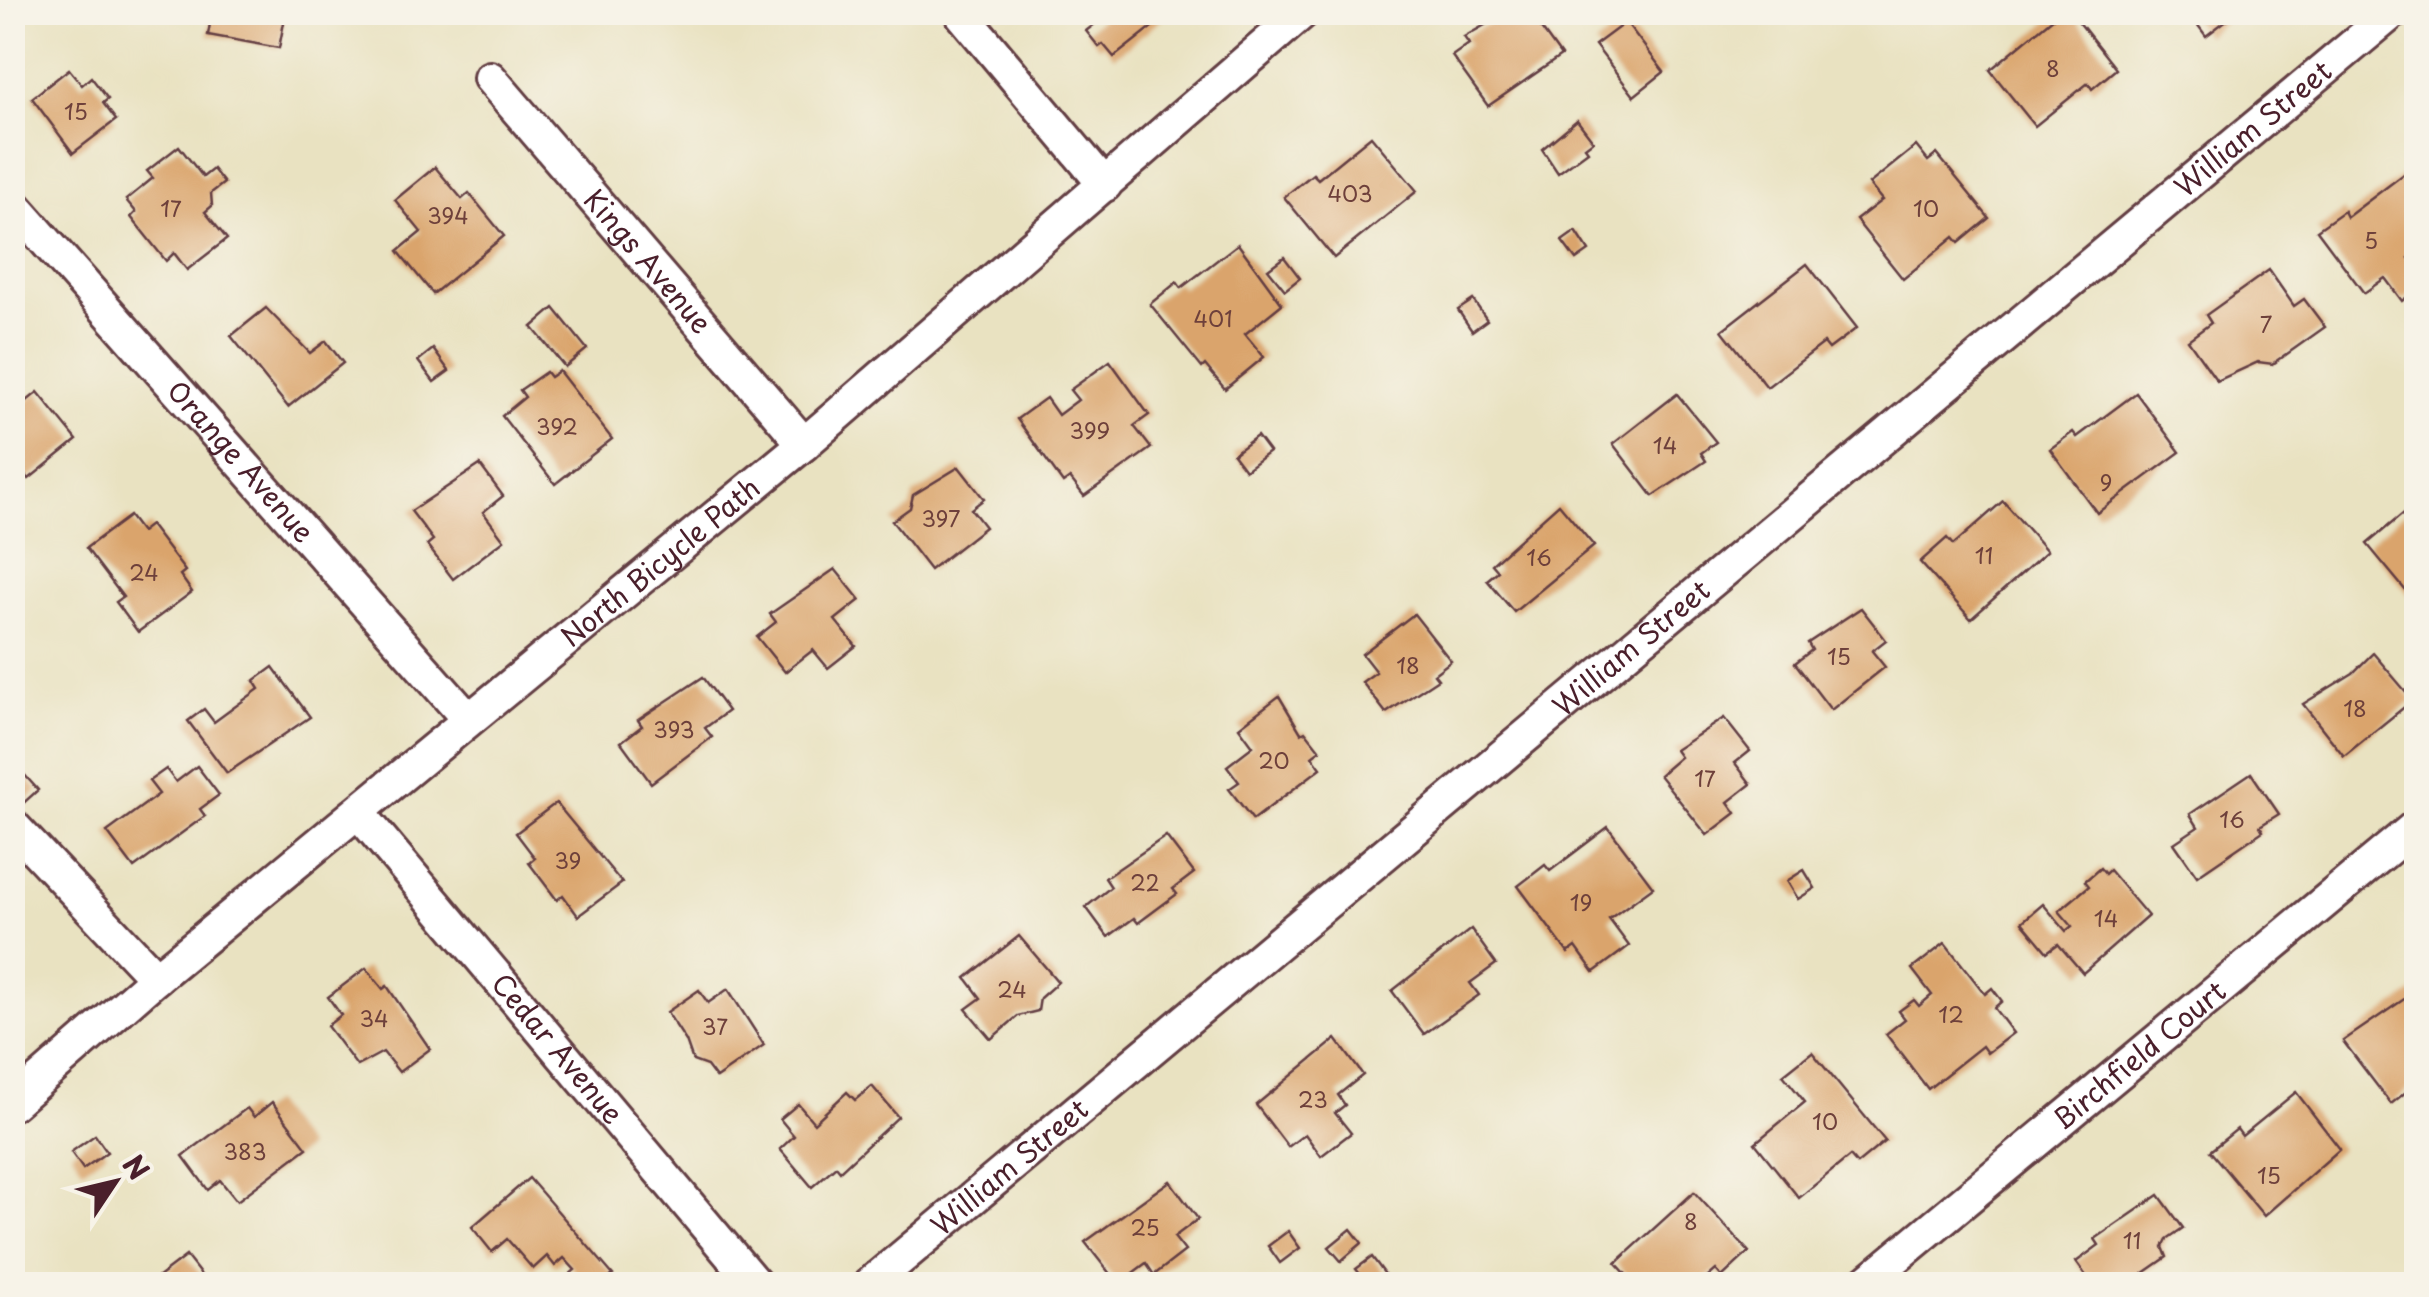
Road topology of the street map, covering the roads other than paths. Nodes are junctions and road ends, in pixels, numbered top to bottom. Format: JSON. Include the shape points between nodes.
{"nodes":[{"id":1,"x":960,"y":12,"type":"edge"},
{"id":2,"x":1303,"y":12,"type":"edge"},
{"id":3,"x":2392,"y":12,"type":"edge"},
{"id":4,"x":490,"y":78,"type":"dead end"},
{"id":5,"x":1105,"y":185,"type":"junction"},
{"id":6,"x":12,"y":203,"type":"edge"},
{"id":7,"x":804,"y":444,"type":"junction"},
{"id":8,"x":468,"y":719,"type":"junction"},
{"id":9,"x":359,"y":813,"type":"junction"},
{"id":10,"x":12,"y":825,"type":"edge"},
{"id":11,"x":2416,"y":826,"type":"edge"},
{"id":12,"x":156,"y":978,"type":"junction"},
{"id":13,"x":12,"y":1104,"type":"edge"},
{"id":14,"x":755,"y":1284,"type":"edge"},
{"id":15,"x":870,"y":1284,"type":"edge"},
{"id":16,"x":1864,"y":1284,"type":"edge"}],
"edges":[{"from":1,"to":5,"type":"street"},
{"from":2,"to":5,"type":"street","name":"North Bicycle Path"},
{"from":3,"to":15,"type":"street","name":"William Street"},
{"from":4,"to":7,"type":"street","name":"Kings Avenue"},
{"from":5,"to":7,"type":"street","name":"North Bicycle Path"},
{"from":6,"to":8,"type":"street","name":"Orange Avenue"},
{"from":7,"to":8,"type":"street","name":"North Bicycle Path"},
{"from":8,"to":9,"type":"street","name":"North Bicycle Path"},
{"from":9,"to":12,"type":"street","name":"North Bicycle Path"},
{"from":9,"to":14,"type":"street","name":"Cedar Avenue"},
{"from":10,"to":12,"type":"street"},
{"from":11,"to":16,"type":"street","name":"Birchfield Court"},
{"from":12,"to":13,"type":"street","name":"North Bicycle Path"}]}
